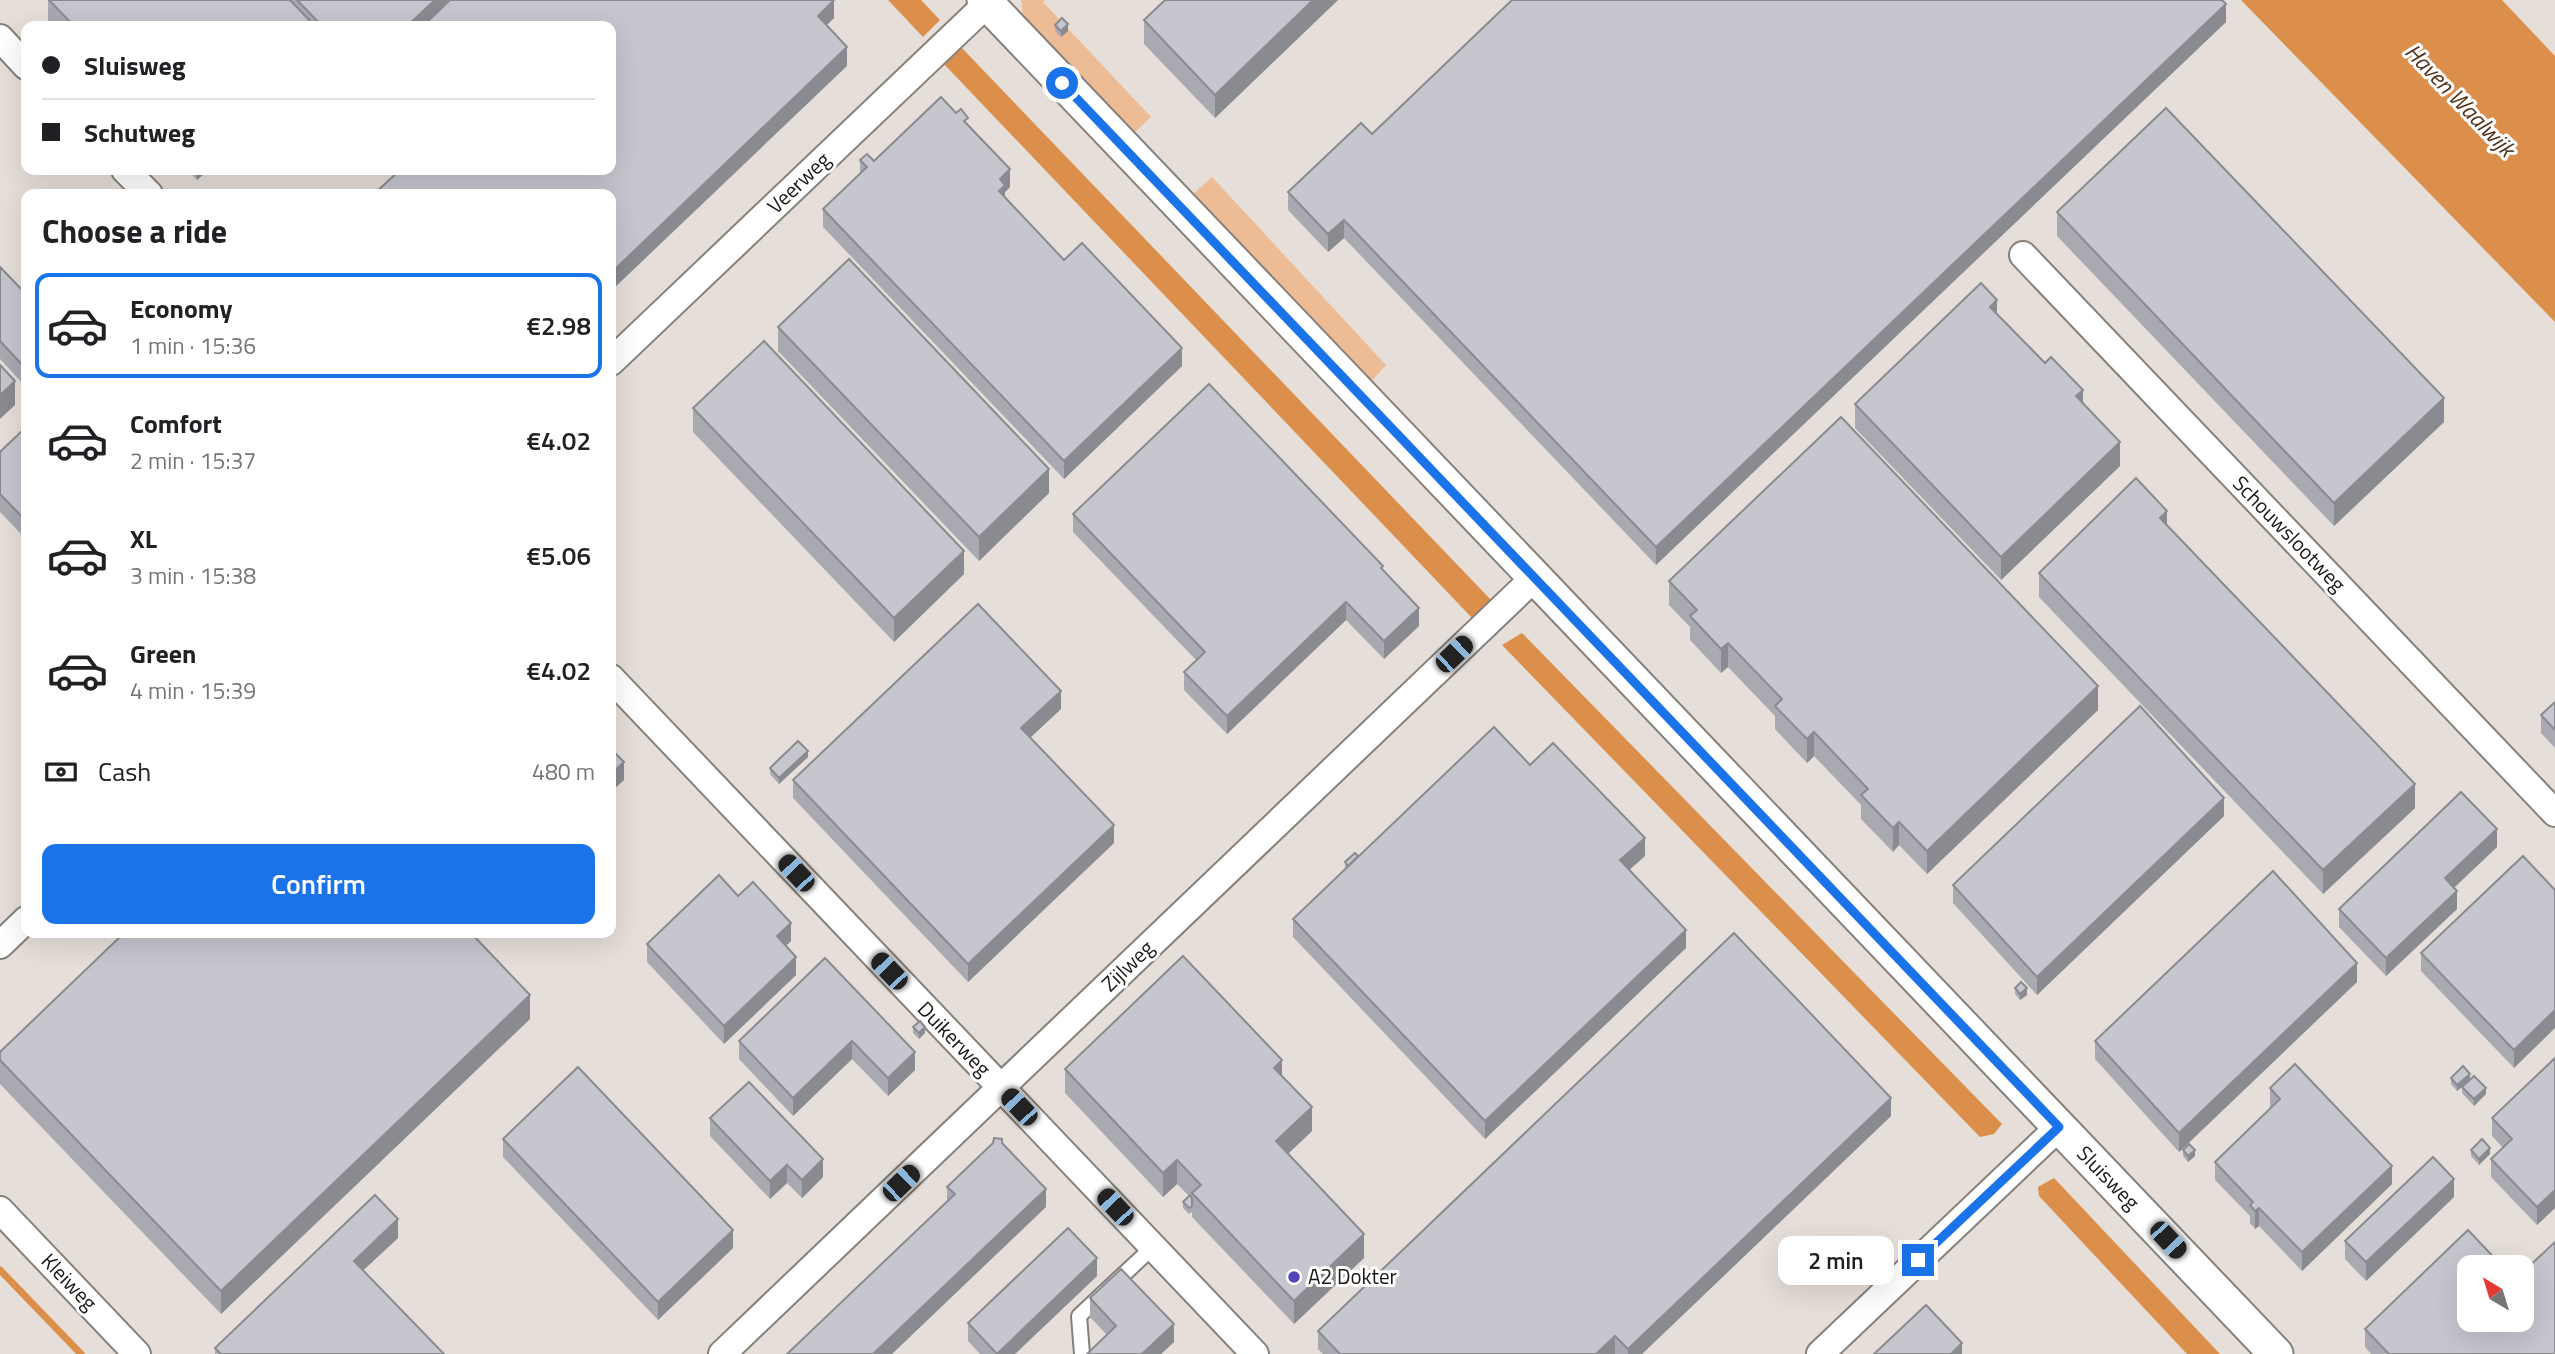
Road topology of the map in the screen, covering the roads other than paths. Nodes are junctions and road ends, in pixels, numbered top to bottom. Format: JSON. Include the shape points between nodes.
{"nodes":[{"id":1,"x":987,"y":1,"type":"edge"},
{"id":2,"x":0,"y":38,"type":"edge"},
{"id":3,"x":21,"y":61,"type":"edge"},
{"id":4,"x":130,"y":175,"type":"edge"},
{"id":5,"x":144,"y":189,"type":"edge"},
{"id":6,"x":2023,"y":255,"type":"dead end"},
{"id":7,"x":616,"y":357,"type":"edge"},
{"id":8,"x":1534,"y":578,"type":"junction"},
{"id":9,"x":616,"y":683,"type":"edge"},
{"id":10,"x":2555,"y":813,"type":"edge"},
{"id":11,"x":21,"y":925,"type":"edge"},
{"id":12,"x":0,"y":945,"type":"edge"},
{"id":13,"x":1000,"y":1087,"type":"junction"},
{"id":14,"x":2059,"y":1127,"type":"junction"},
{"id":15,"x":0,"y":1210,"type":"edge"},
{"id":16,"x":1153,"y":1247,"type":"junction"},
{"id":17,"x":137,"y":1354,"type":"edge"},
{"id":18,"x":722,"y":1354,"type":"edge"},
{"id":19,"x":1082,"y":1354,"type":"edge"},
{"id":20,"x":1255,"y":1354,"type":"edge"},
{"id":21,"x":1820,"y":1354,"type":"edge"},
{"id":22,"x":2276,"y":1354,"type":"edge"}],
"edges":[{"from":1,"to":7,"type":"street","name":"Veerweg"},
{"from":1,"to":8,"type":"street","name":"Sluisweg"},
{"from":2,"to":3,"type":"street"},
{"from":4,"to":5,"type":"street"},
{"from":6,"to":10,"type":"street","name":"Schouwslootweg"},
{"from":8,"to":13,"type":"street","name":"Zijlweg"},
{"from":8,"to":14,"type":"street","name":"Sluisweg"},
{"from":9,"to":13,"type":"street","name":"Duikerweg"},
{"from":11,"to":12,"type":"street"},
{"from":13,"to":16,"type":"street","name":"Duikerweg"},
{"from":13,"to":18,"type":"street","name":"Zijlweg"},
{"from":14,"to":21,"type":"street"},
{"from":14,"to":22,"type":"street","name":"Sluisweg"},
{"from":15,"to":17,"type":"street","name":"Kleiweg"},
{"from":16,"to":19,"type":"lane","via":[[1079,1316]]},
{"from":16,"to":20,"type":"street","name":"Duikerweg"}]}
